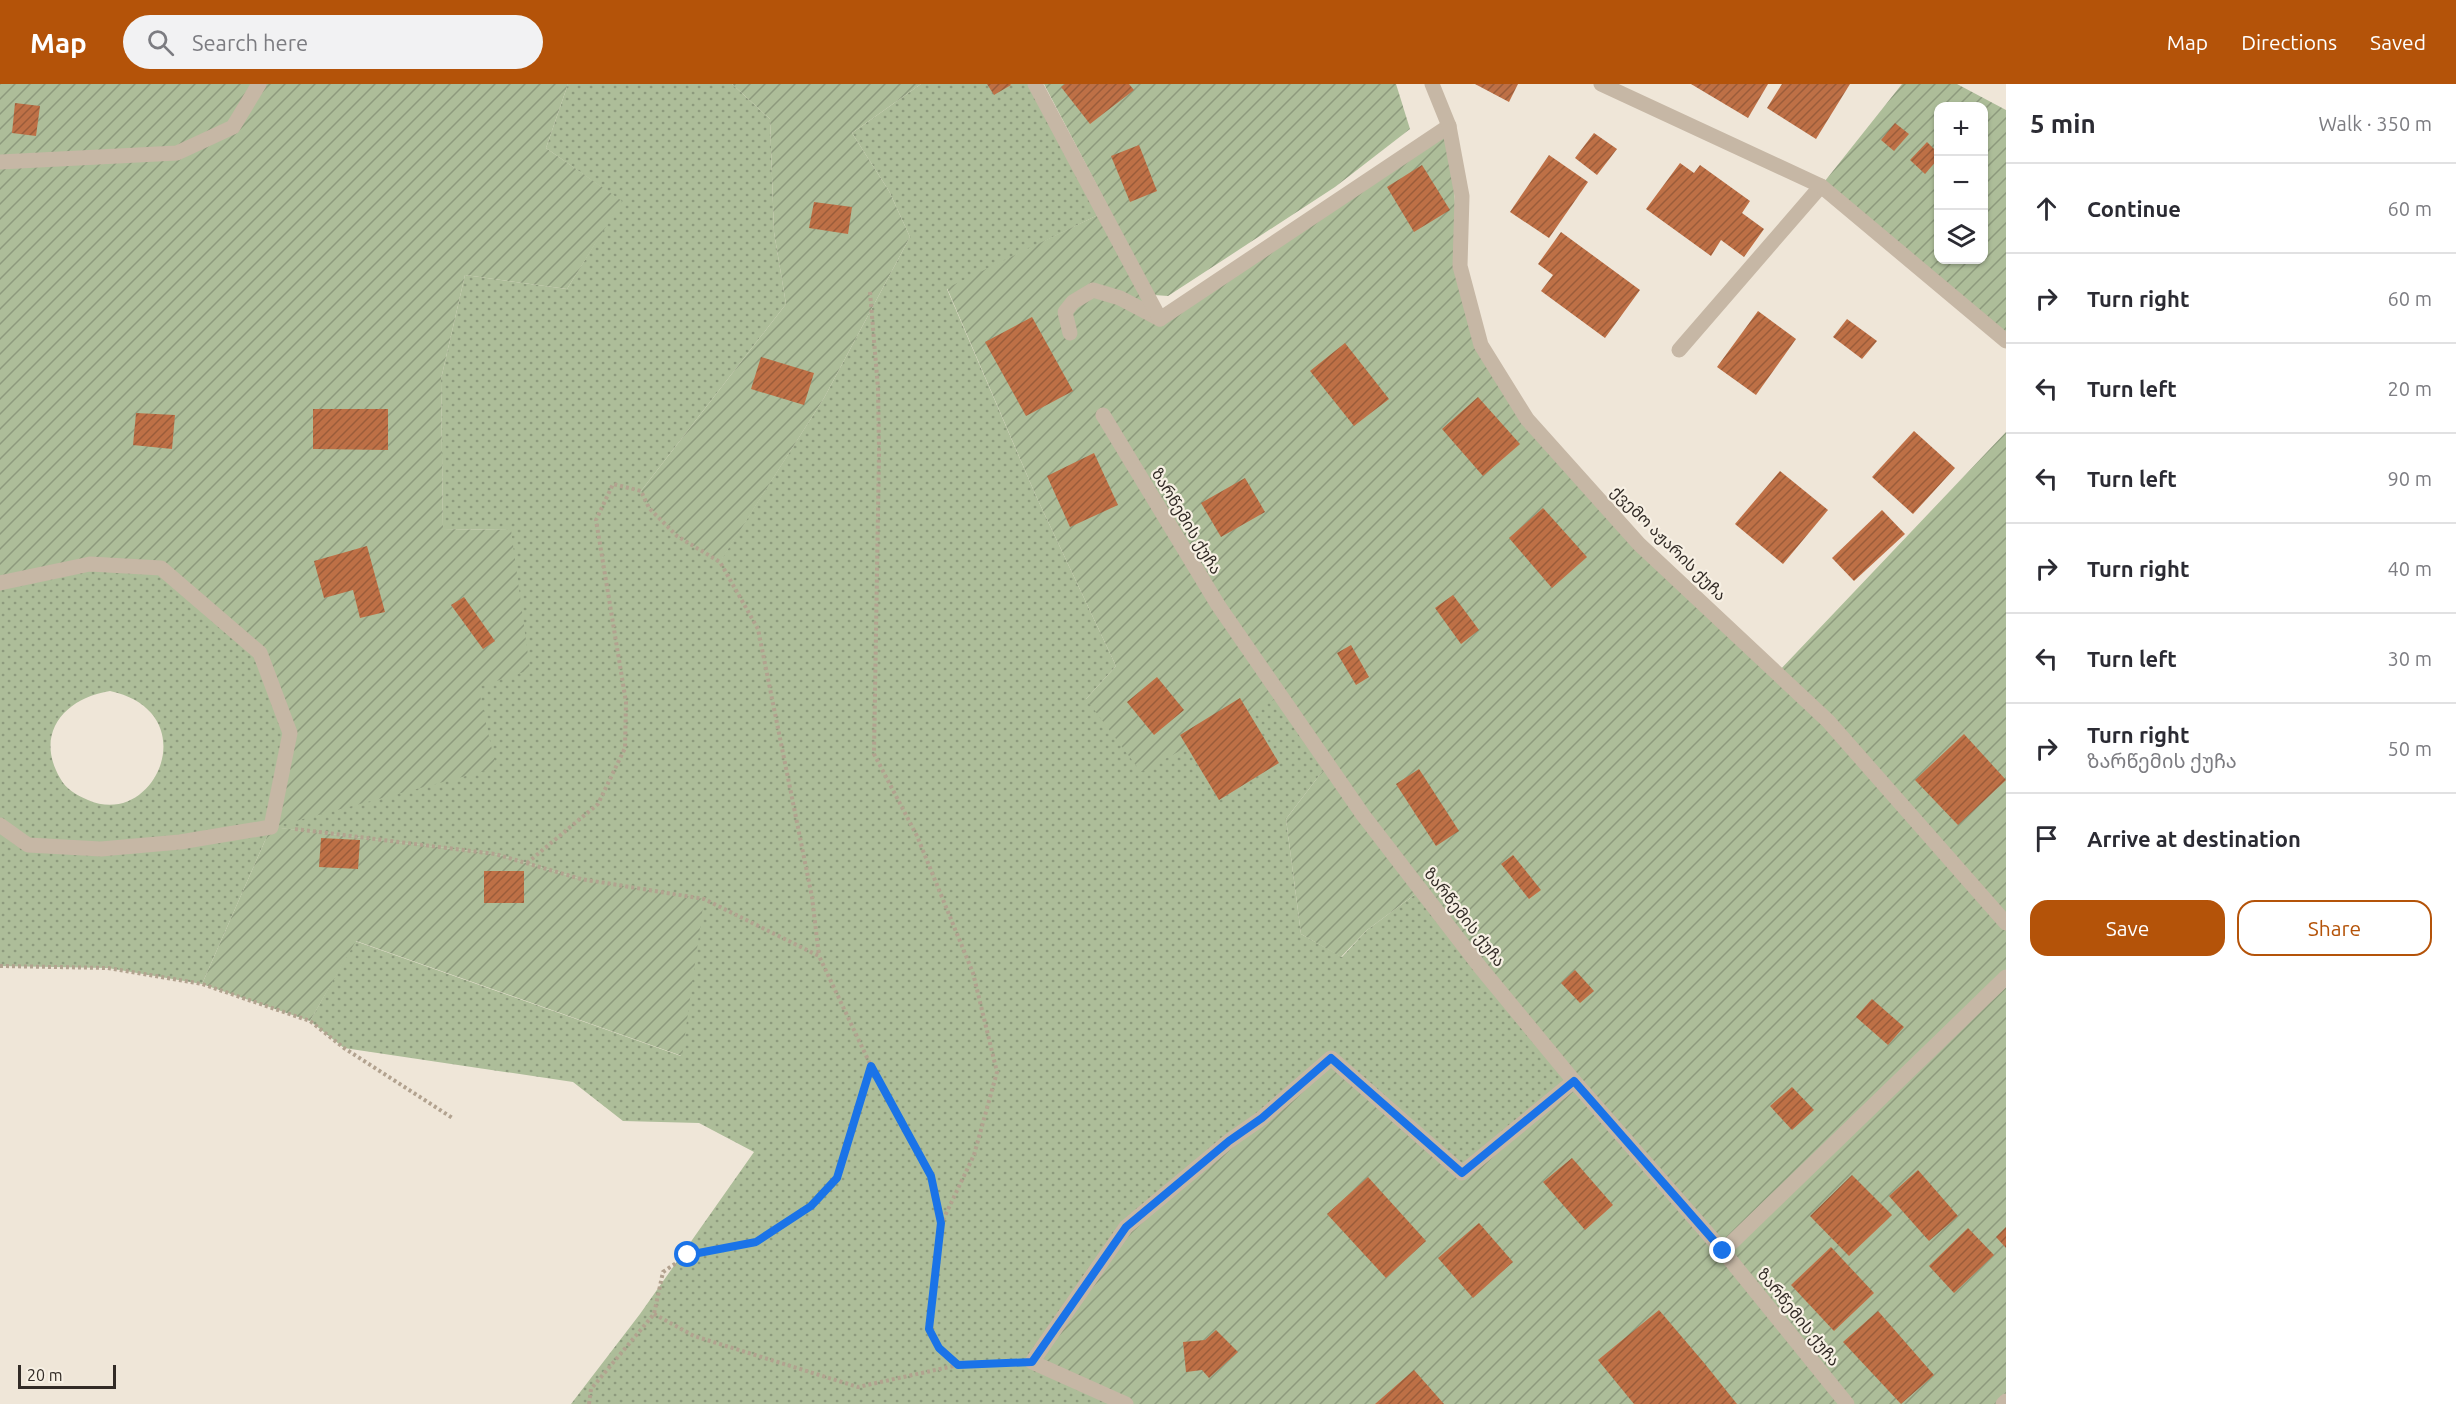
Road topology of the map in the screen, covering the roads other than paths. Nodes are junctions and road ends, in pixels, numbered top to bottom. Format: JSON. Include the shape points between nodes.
{"nodes":[{"id":1,"x":259,"y":84,"type":"edge"},
{"id":2,"x":1035,"y":84,"type":"edge"},
{"id":3,"x":1432,"y":84,"type":"edge"},
{"id":4,"x":1601,"y":84,"type":"edge"},
{"id":5,"x":1449,"y":126,"type":"junction"},
{"id":6,"x":0,"y":162,"type":"edge"},
{"id":7,"x":1821,"y":186,"type":"junction"},
{"id":8,"x":1160,"y":319,"type":"junction"},
{"id":9,"x":1070,"y":333,"type":"dead end"},
{"id":10,"x":2006,"y":341,"type":"edge"},
{"id":11,"x":1680,"y":350,"type":"dead end"},
{"id":12,"x":1103,"y":415,"type":"dead end"},
{"id":13,"x":0,"y":584,"type":"edge"},
{"id":14,"x":0,"y":825,"type":"edge"},
{"id":15,"x":2006,"y":923,"type":"edge"},
{"id":16,"x":2006,"y":977,"type":"edge"},
{"id":17,"x":1574,"y":1081,"type":"junction"},
{"id":18,"x":1723,"y":1251,"type":"junction"},
{"id":19,"x":2006,"y":1401,"type":"edge"},
{"id":20,"x":1126,"y":1404,"type":"edge"},
{"id":21,"x":1847,"y":1404,"type":"edge"},
{"id":22,"x":2003,"y":1404,"type":"edge"}],
"edges":[{"from":1,"to":6,"type":"street","via":[[233,127],[177,153]]},
{"from":2,"to":8,"type":"street"},
{"from":3,"to":5,"type":"street","name":"ქვემო აჟარის ქუჩა"},
{"from":4,"to":7,"type":"street"},
{"from":5,"to":8,"type":"street"},
{"from":5,"to":15,"type":"street","name":"ქვემო აჟარის ქუჩა","via":[[1462,196],[1460,266],[1481,345],[1527,419],[1639,544],[1828,721]]},
{"from":7,"to":10,"type":"street"},
{"from":7,"to":11,"type":"street"},
{"from":8,"to":9,"type":"street","via":[[1120,298],[1093,290],[1065,312]]},
{"from":12,"to":17,"type":"street","name":"ზარწემის ქუჩა","via":[[1218,605],[1363,814],[1480,967]]},
{"from":13,"to":14,"type":"street","via":[[90,564],[161,568],[260,653],[290,733],[271,826],[180,842],[101,849],[28,845]]},
{"from":16,"to":18,"type":"street"},
{"from":17,"to":18,"type":"street","name":"ზარწემის ქუჩა"},
{"from":17,"to":20,"type":"street","via":[[1462,1173],[1331,1058],[1126,1227],[1032,1362]]},
{"from":18,"to":21,"type":"street","name":"ზარწემის ქუჩა"},
{"from":19,"to":22,"type":"street"}]}
